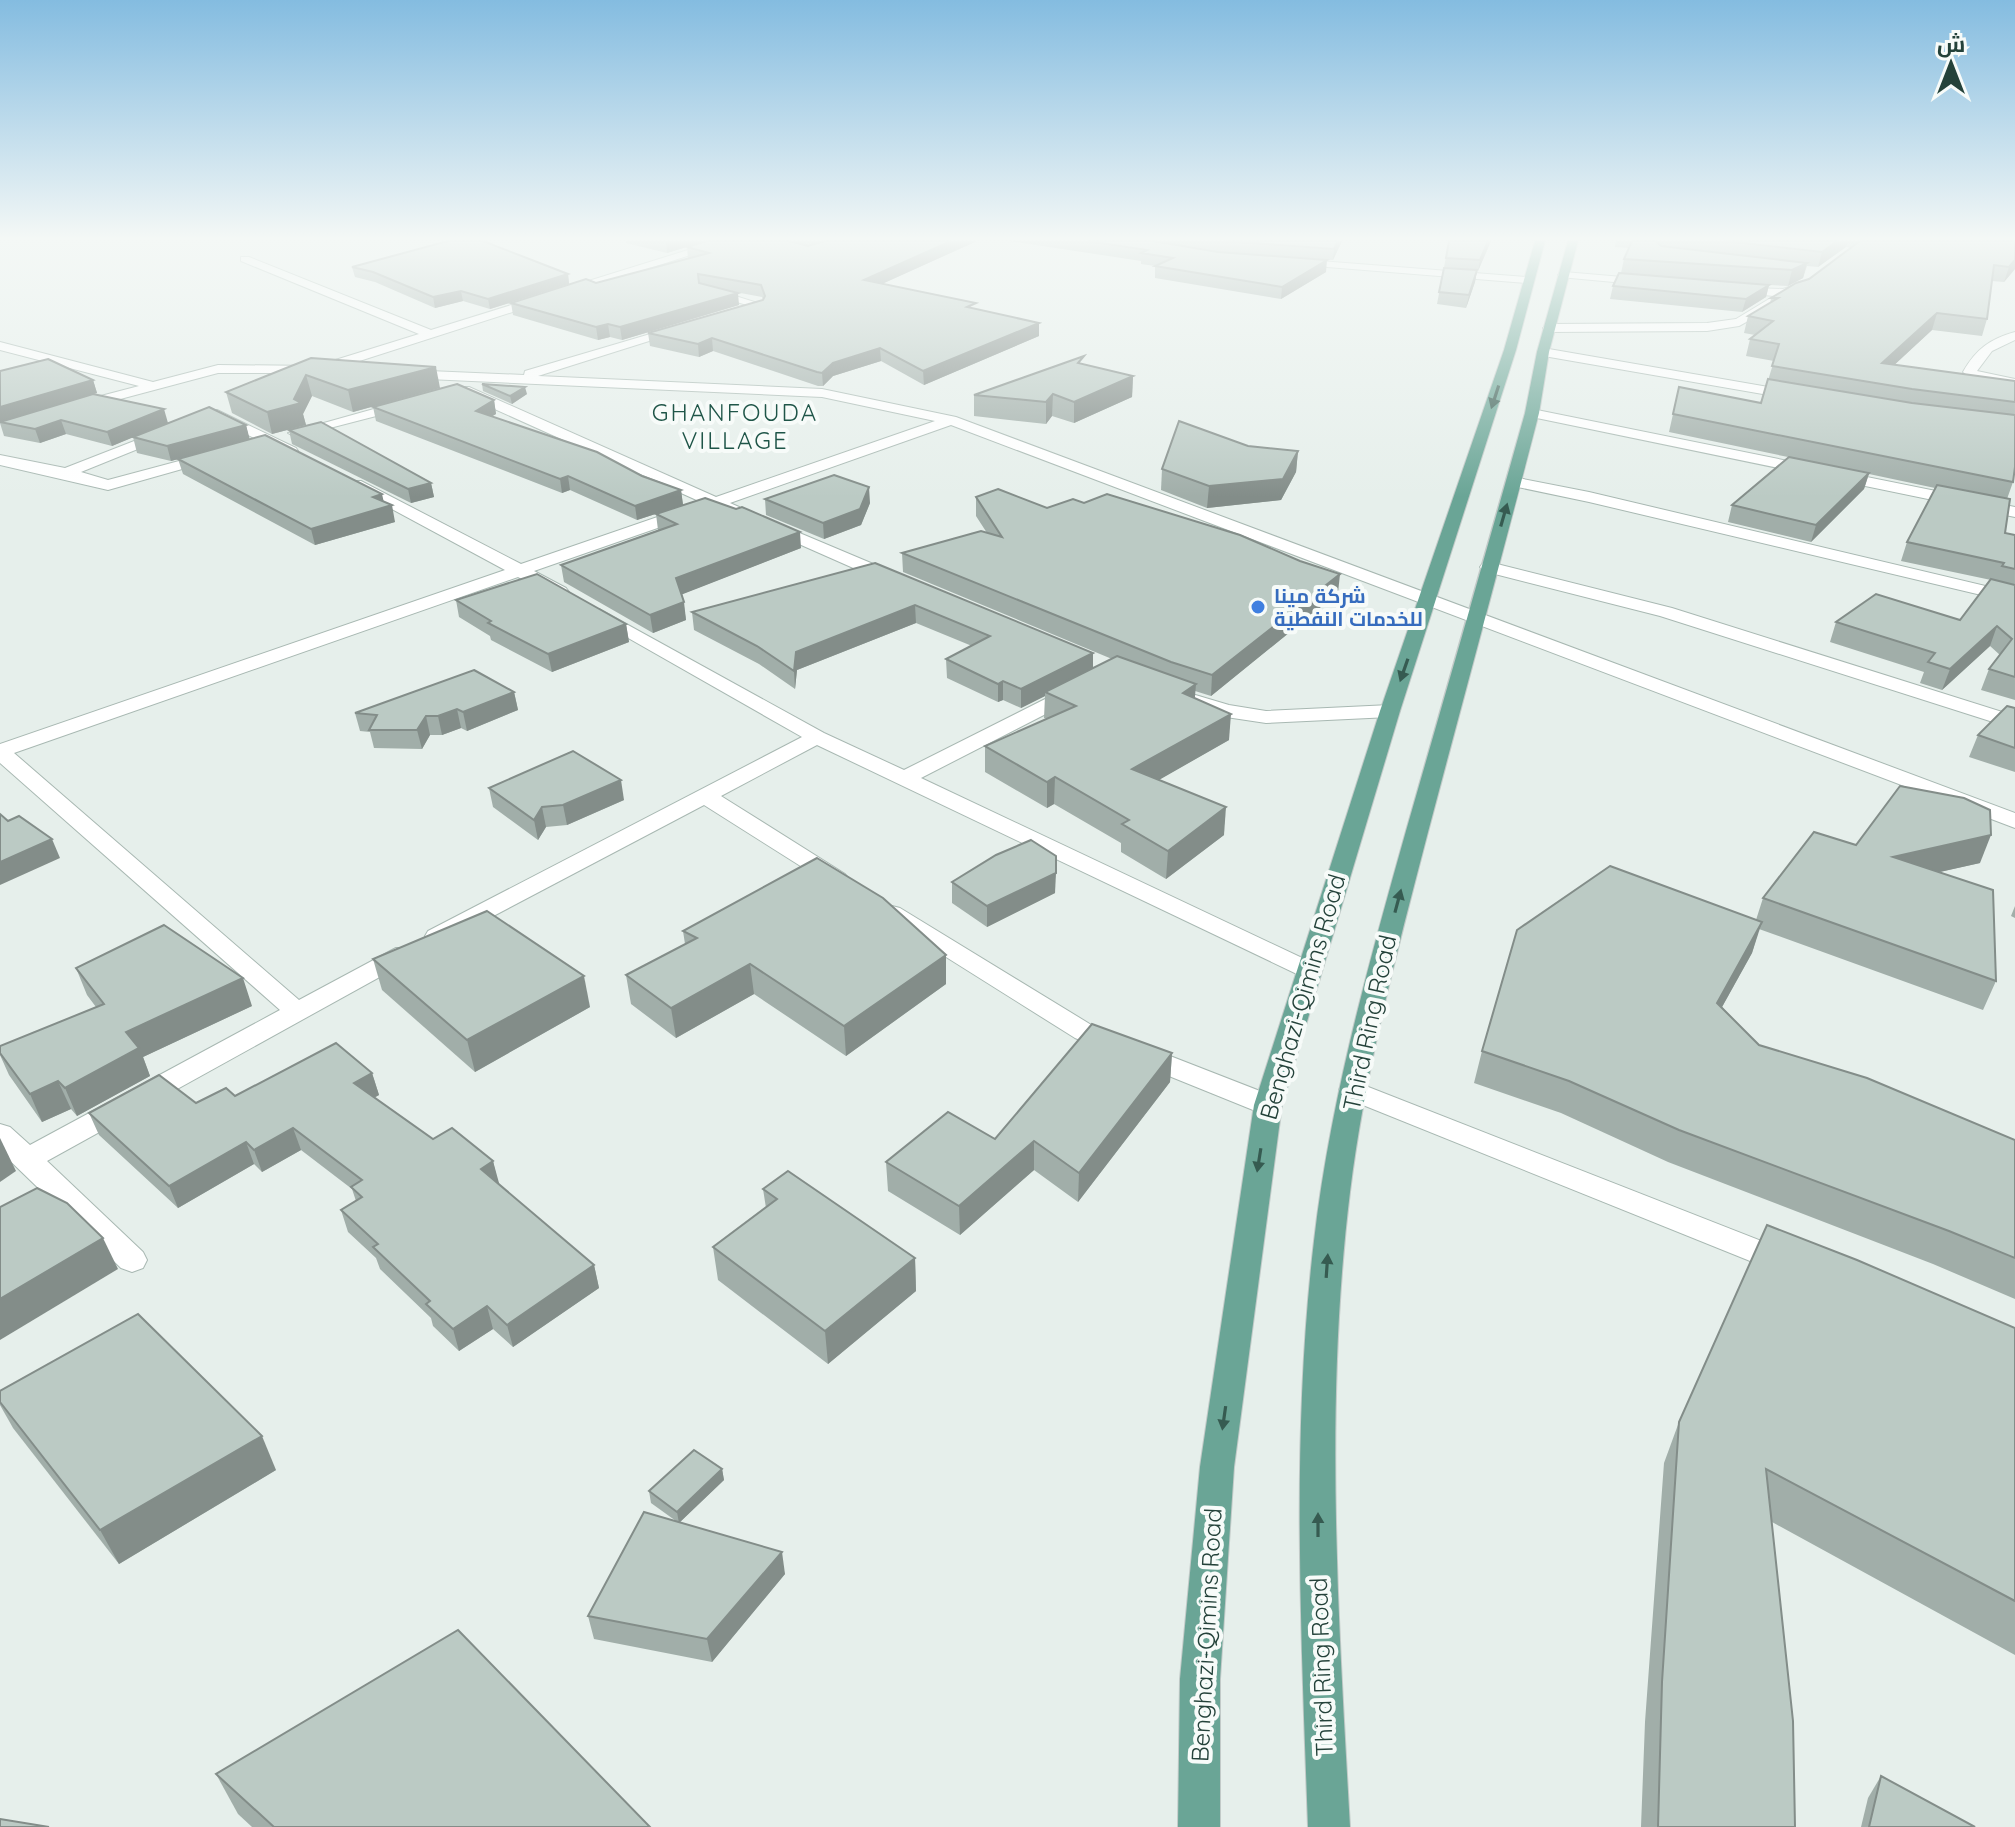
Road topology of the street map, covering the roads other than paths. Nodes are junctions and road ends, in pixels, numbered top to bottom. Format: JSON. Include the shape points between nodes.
{"nodes":[{"id":1,"x":411,"y":326,"type":"edge"},
{"id":2,"x":455,"y":326,"type":"edge"},
{"id":3,"x":691,"y":326,"type":"edge"},
{"id":4,"x":1516,"y":326,"type":"edge"},
{"id":5,"x":1550,"y":326,"type":"edge"},
{"id":6,"x":1712,"y":326,"type":"edge"},
{"id":7,"x":430,"y":334,"type":"junction"},
{"id":8,"x":2015,"y":336,"type":"edge"},
{"id":9,"x":1546,"y":340,"type":"junction"},
{"id":10,"x":0,"y":346,"type":"edge"},
{"id":11,"x":319,"y":370,"type":"junction"},
{"id":12,"x":366,"y":372,"type":"edge"},
{"id":13,"x":397,"y":374,"type":"edge"},
{"id":14,"x":428,"y":376,"type":"junction"},
{"id":15,"x":512,"y":379,"type":"junction"},
{"id":16,"x":2015,"y":383,"type":"edge"},
{"id":17,"x":149,"y":385,"type":"junction"},
{"id":18,"x":280,"y":386,"type":"edge"},
{"id":19,"x":1816,"y":399,"type":"edge"},
{"id":20,"x":418,"y":401,"type":"edge"},
{"id":21,"x":241,"y":402,"type":"edge"},
{"id":22,"x":60,"y":412,"type":"edge"},
{"id":23,"x":1532,"y":413,"type":"junction"},
{"id":24,"x":200,"y":419,"type":"junction"},
{"id":25,"x":951,"y":420,"type":"junction"},
{"id":26,"x":270,"y":440,"type":"junction"},
{"id":27,"x":0,"y":460,"type":"edge"},
{"id":28,"x":312,"y":461,"type":"edge"},
{"id":29,"x":66,"y":473,"type":"junction"},
{"id":30,"x":340,"y":476,"type":"edge"},
{"id":31,"x":1513,"y":482,"type":"junction"},
{"id":32,"x":715,"y":503,"type":"junction"},
{"id":33,"x":2015,"y":512,"type":"edge"},
{"id":34,"x":1489,"y":567,"type":"junction"},
{"id":35,"x":521,"y":569,"type":"junction"},
{"id":36,"x":914,"y":587,"type":"edge"},
{"id":37,"x":2015,"y":598,"type":"edge"},
{"id":38,"x":1428,"y":601,"type":"junction"},
{"id":39,"x":1475,"y":619,"type":"junction"},
{"id":40,"x":1085,"y":686,"type":"edge"},
{"id":41,"x":1175,"y":694,"type":"edge"},
{"id":42,"x":1390,"y":711,"type":"junction"},
{"id":43,"x":2015,"y":723,"type":"edge"},
{"id":44,"x":817,"y":737,"type":"junction"},
{"id":45,"x":0,"y":751,"type":"edge"},
{"id":46,"x":903,"y":779,"type":"junction"},
{"id":47,"x":704,"y":795,"type":"junction"},
{"id":48,"x":2015,"y":821,"type":"edge"},
{"id":49,"x":1308,"y":970,"type":"junction"},
{"id":50,"x":295,"y":1010,"type":"junction"},
{"id":51,"x":1353,"y":1090,"type":"junction"},
{"id":52,"x":1268,"y":1105,"type":"junction"},
{"id":53,"x":0,"y":1134,"type":"edge"},
{"id":54,"x":28,"y":1159,"type":"junction"},
{"id":55,"x":132,"y":1260,"type":"dead end"},
{"id":56,"x":1809,"y":1273,"type":"edge"},
{"id":57,"x":1199,"y":1827,"type":"edge"},
{"id":58,"x":1329,"y":1827,"type":"edge"}],
"edges":[{"from":1,"to":7,"type":"street"},
{"from":2,"to":7,"type":"street"},
{"from":3,"to":15,"type":"street"},
{"from":4,"to":38,"type":"main road","name":"Benghazi-Qimins Road","one_way":true},
{"from":5,"to":9,"type":"main road","name":"Third Ring Road"},
{"from":6,"to":9,"type":"street"},
{"from":7,"to":11,"type":"street"},
{"from":8,"to":16,"type":"street","via":[[1993,342],[1970,372]]},
{"from":9,"to":19,"type":"street"},
{"from":9,"to":23,"type":"main road","name":"Third Ring Road"},
{"from":10,"to":17,"type":"street"},
{"from":11,"to":12,"type":"street"},
{"from":11,"to":17,"type":"street","via":[[226,368]]},
{"from":11,"to":18,"type":"street"},
{"from":13,"to":14,"type":"street"},
{"from":14,"to":15,"type":"street"},
{"from":14,"to":32,"type":"street"},
{"from":15,"to":25,"type":"street","via":[[822,393]]},
{"from":17,"to":22,"type":"street"},
{"from":20,"to":26,"type":"street"},
{"from":21,"to":24,"type":"street"},
{"from":23,"to":31,"type":"main road","name":"Third Ring Road"},
{"from":23,"to":33,"type":"street"},
{"from":24,"to":26,"type":"street"},
{"from":24,"to":29,"type":"street"},
{"from":25,"to":32,"type":"street"},
{"from":25,"to":38,"type":"street"},
{"from":26,"to":28,"type":"street"},
{"from":26,"to":29,"type":"street","via":[[108,485]]},
{"from":27,"to":29,"type":"street"},
{"from":30,"to":35,"type":"street"},
{"from":34,"to":31,"type":"main road","name":"Third Ring Road","one_way":true},
{"from":31,"to":37,"type":"street"},
{"from":32,"to":35,"type":"street"},
{"from":32,"to":36,"type":"street"},
{"from":34,"to":39,"type":"main road","name":"Third Ring Road"},
{"from":34,"to":43,"type":"street","via":[[1666,612]]},
{"from":35,"to":44,"type":"street"},
{"from":35,"to":45,"type":"street"},
{"from":38,"to":39,"type":"street"},
{"from":38,"to":42,"type":"main road","name":"Benghazi-Qimins Road","one_way":true},
{"from":39,"to":48,"type":"street"},
{"from":51,"to":39,"type":"main road","name":"Third Ring Road","one_way":true,"via":[[1377,978]]},
{"from":40,"to":46,"type":"street"},
{"from":41,"to":42,"type":"street","via":[[1266,717]]},
{"from":42,"to":49,"type":"main road","name":"Benghazi-Qimins Road"},
{"from":44,"to":46,"type":"street"},
{"from":44,"to":47,"type":"street"},
{"from":45,"to":50,"type":"street"},
{"from":46,"to":49,"type":"street"},
{"from":47,"to":50,"type":"street"},
{"from":47,"to":52,"type":"street","via":[[1084,1032]]},
{"from":49,"to":52,"type":"main road","name":"Benghazi-Qimins Road"},
{"from":50,"to":54,"type":"street"},
{"from":51,"to":56,"type":"street"},
{"from":58,"to":51,"type":"main road","name":"Third Ring Road","one_way":true,"via":[[1318,1594],[1318,1404],[1329,1241]]},
{"from":52,"to":57,"type":"main road","name":"Benghazi-Qimins Road","one_way":true,"via":[[1217,1467],[1200,1679]]},
{"from":53,"to":54,"type":"street"},
{"from":54,"to":55,"type":"street"}]}
